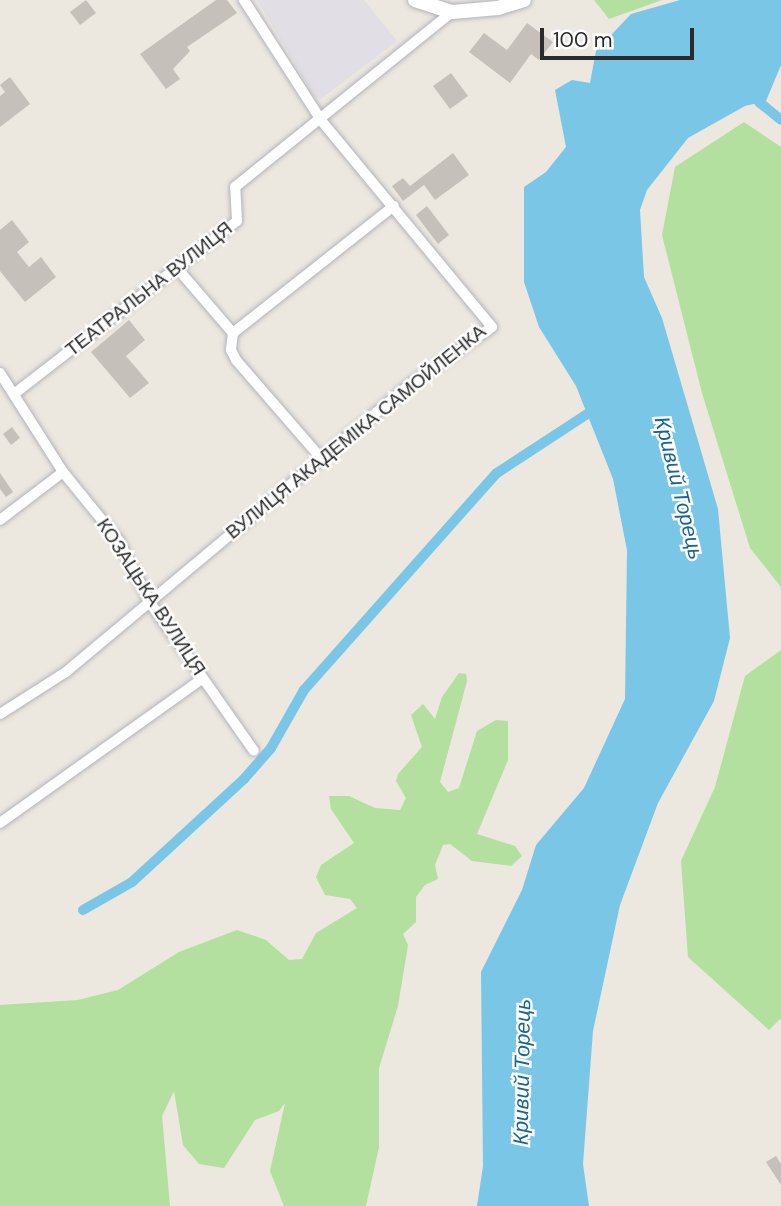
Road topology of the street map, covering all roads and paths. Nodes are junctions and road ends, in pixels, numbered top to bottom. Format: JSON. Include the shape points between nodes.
{"nodes":[{"id":1,"x":244,"y":0,"type":"edge"},
{"id":2,"x":415,"y":0,"type":"edge"},
{"id":3,"x":524,"y":0,"type":"edge"},
{"id":4,"x":452,"y":12,"type":"junction"},
{"id":5,"x":321,"y":120,"type":"junction"},
{"id":6,"x":394,"y":206,"type":"junction"},
{"id":7,"x":177,"y":268,"type":"junction"},
{"id":8,"x":233,"y":332,"type":"junction"},
{"id":9,"x":0,"y":373,"type":"edge"},
{"id":10,"x":14,"y":394,"type":"junction"},
{"id":11,"x":321,"y":458,"type":"junction"},
{"id":12,"x":63,"y":472,"type":"junction"},
{"id":13,"x":0,"y":520,"type":"edge"},
{"id":14,"x":151,"y":604,"type":"junction"},
{"id":15,"x":203,"y":678,"type":"junction"},
{"id":16,"x":0,"y":714,"type":"edge"},
{"id":17,"x":254,"y":751,"type":"dead end"},
{"id":18,"x":0,"y":823,"type":"edge"}],
"edges":[{"from":1,"to":5,"type":"street","name":"ВУЛИЦЯ АКАДЕМІКА САМОЙЛЕНКА"},
{"from":2,"to":4,"type":"street"},
{"from":3,"to":4,"type":"street","via":[[498,8]]},
{"from":4,"to":5,"type":"street","name":"ТЕАТРАЛЬНА ВУЛИЦЯ"},
{"from":5,"to":6,"type":"street","name":"ВУЛИЦЯ АКАДЕМІКА САМОЙЛЕНКА"},
{"from":5,"to":7,"type":"street","name":"ТЕАТРАЛЬНА ВУЛИЦЯ","via":[[235,187],[237,221]]},
{"from":6,"to":8,"type":"street"},
{"from":6,"to":11,"type":"street","name":"ВУЛИЦЯ АКАДЕМІКА САМОЙЛЕНКА","via":[[492,327],[414,382]]},
{"from":7,"to":8,"type":"street"},
{"from":7,"to":10,"type":"street","name":"ТЕАТРАЛЬНА ВУЛИЦЯ"},
{"from":8,"to":11,"type":"street","via":[[231,350],[236,360]]},
{"from":9,"to":10,"type":"street","name":"КОЗАЦЬКА ВУЛИЦЯ"},
{"from":10,"to":12,"type":"street","name":"КОЗАЦЬКА ВУЛИЦЯ"},
{"from":11,"to":14,"type":"street","name":"ВУЛИЦЯ АКАДЕМІКА САМОЙЛЕНКА","via":[[171,580]]},
{"from":12,"to":13,"type":"street"},
{"from":12,"to":14,"type":"street","name":"КОЗАЦЬКА ВУЛИЦЯ","via":[[119,541]]},
{"from":14,"to":15,"type":"street","name":"КОЗАЦЬКА ВУЛИЦЯ"},
{"from":14,"to":16,"type":"street","name":"ВУЛИЦЯ АКАДЕМІКА САМОЙЛЕНКА","via":[[66,672]]},
{"from":15,"to":17,"type":"street","name":"КОЗАЦЬКА ВУЛИЦЯ"},
{"from":15,"to":18,"type":"street"}]}
